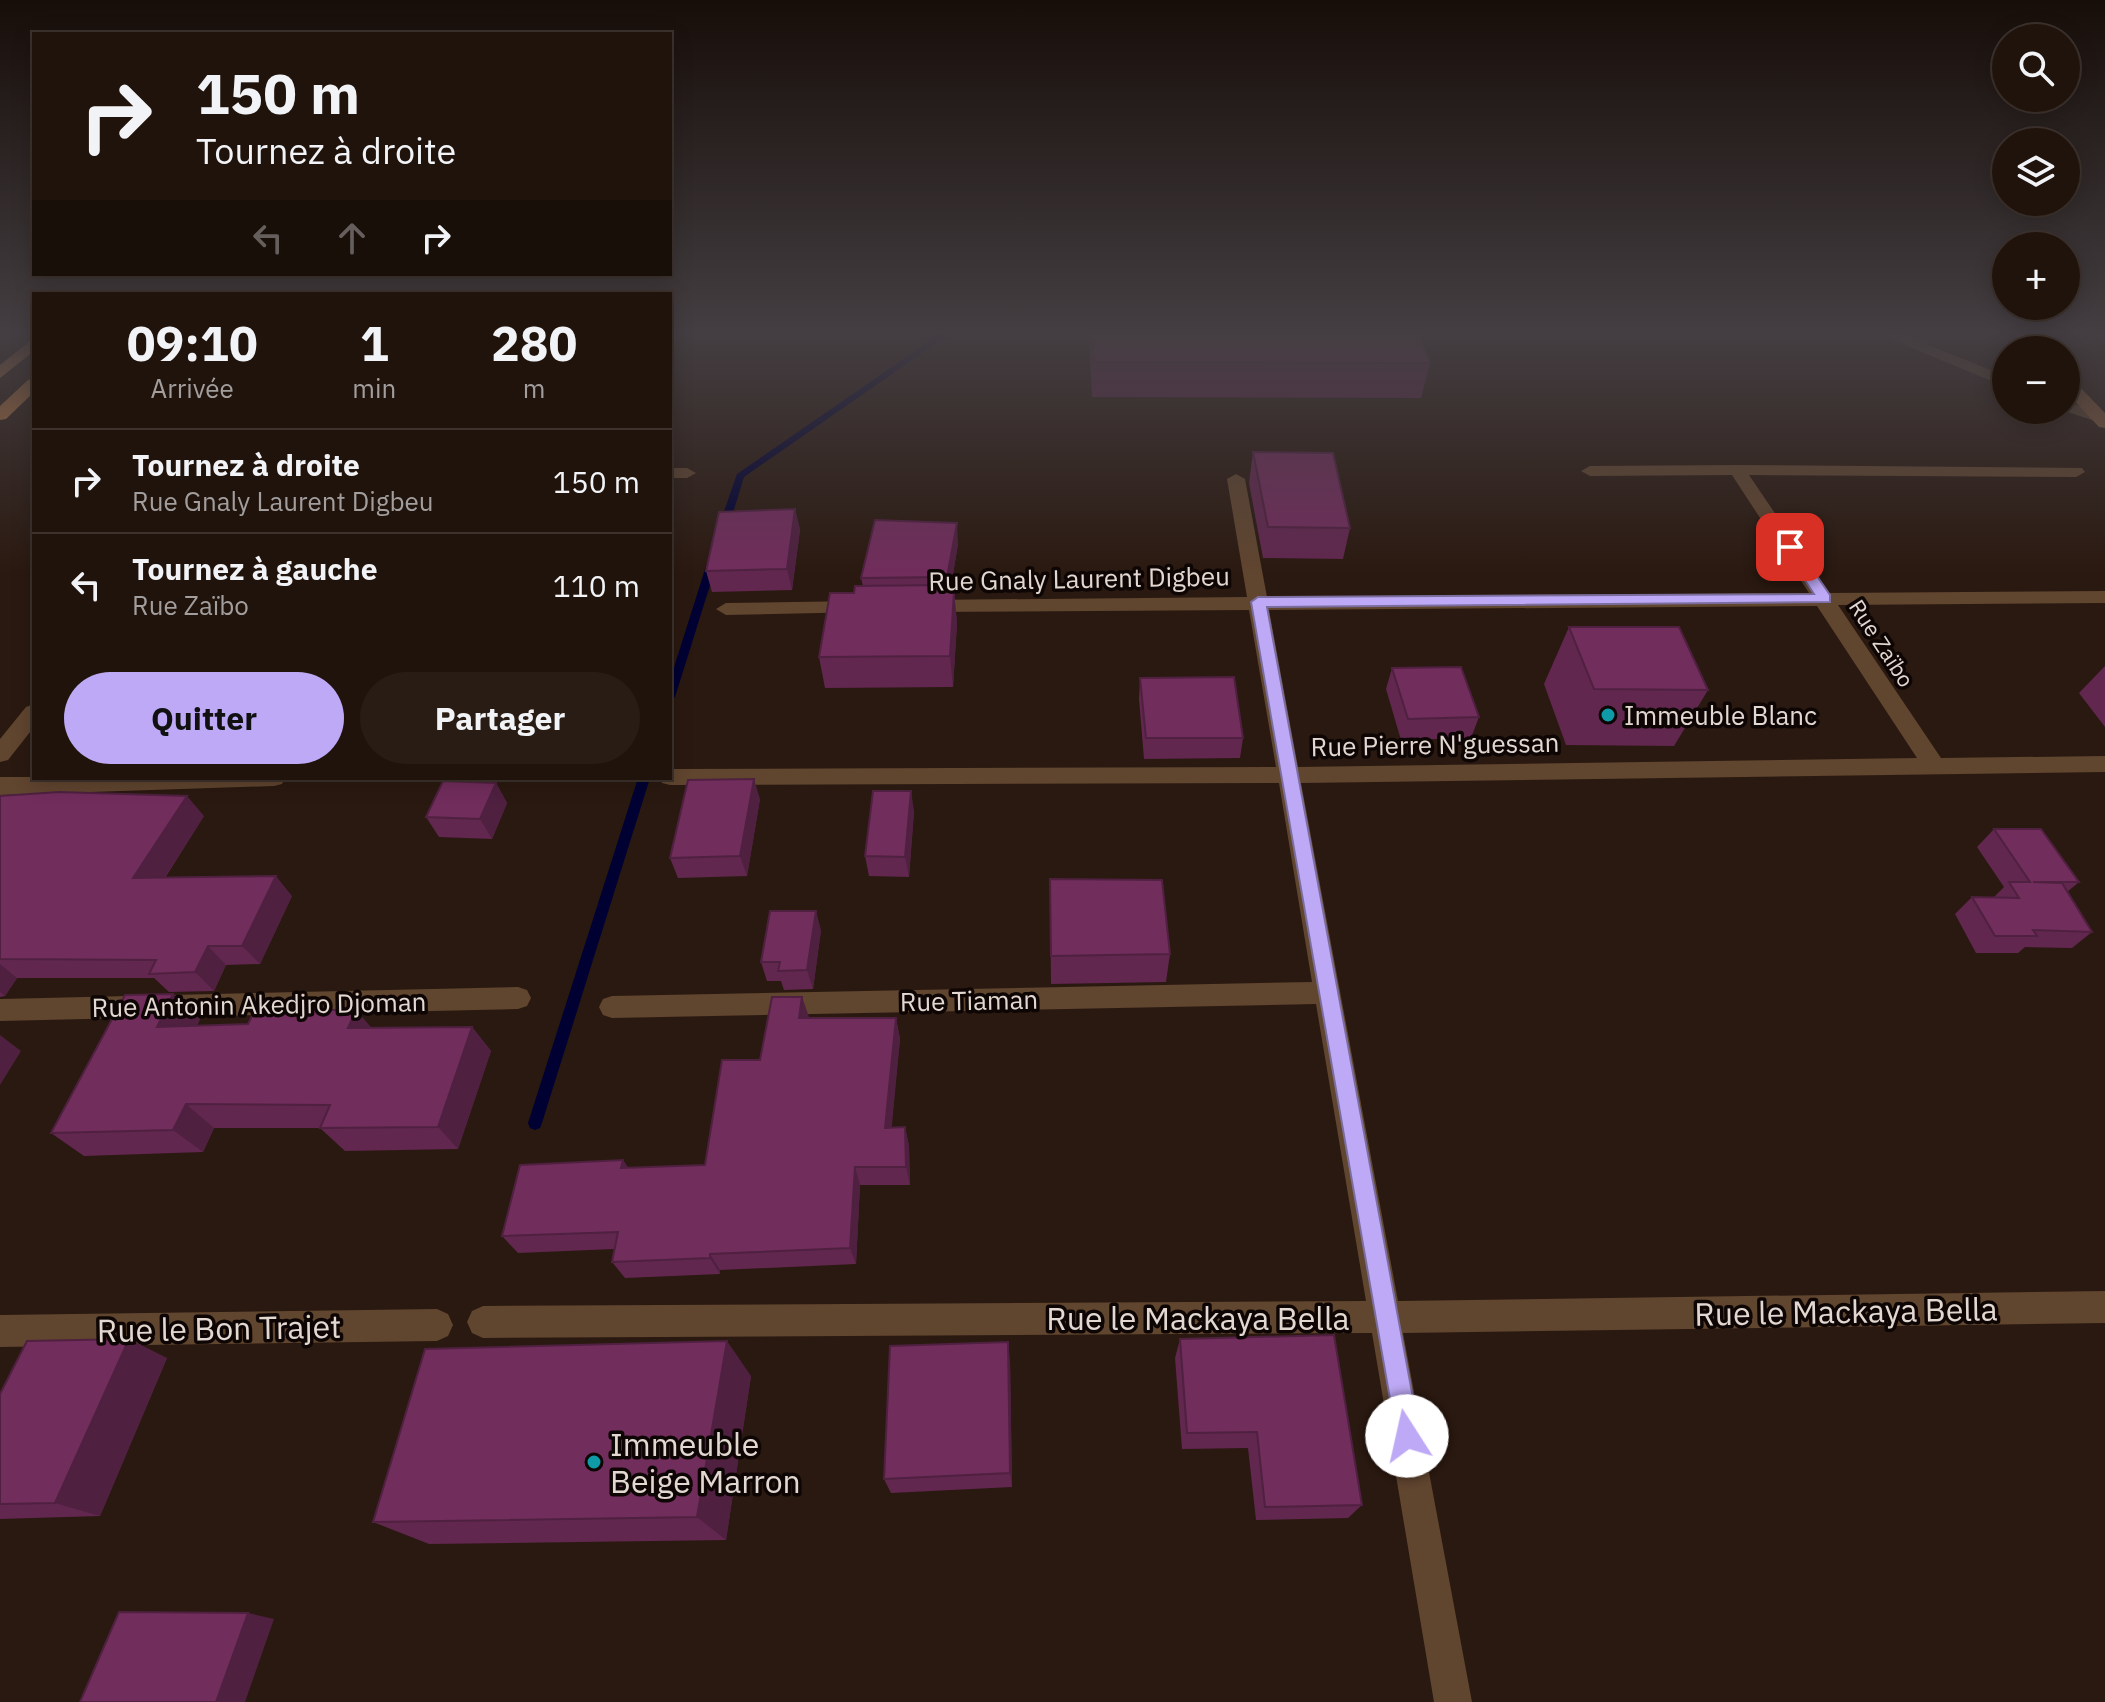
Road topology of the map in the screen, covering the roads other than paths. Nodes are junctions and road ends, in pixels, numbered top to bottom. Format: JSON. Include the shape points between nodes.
{"nodes":[{"id":1,"x":1737,"y":470,"type":"junction"},
{"id":2,"x":1590,"y":471,"type":"dead end"},
{"id":3,"x":2076,"y":472,"type":"dead end"},
{"id":4,"x":1236,"y":479,"type":"dead end"},
{"id":5,"x":2105,"y":597,"type":"edge"},
{"id":6,"x":1825,"y":598,"type":"junction"},
{"id":7,"x":1258,"y":602,"type":"junction"},
{"id":8,"x":726,"y":609,"type":"dead end"},
{"id":9,"x":32,"y":714,"type":"edge"},
{"id":10,"x":0,"y":754,"type":"edge"},
{"id":11,"x":1933,"y":764,"type":"junction"},
{"id":12,"x":2105,"y":764,"type":"edge"},
{"id":13,"x":1289,"y":775,"type":"junction"},
{"id":14,"x":672,"y":777,"type":"edge"},
{"id":15,"x":206,"y":780,"type":"edge"},
{"id":16,"x":0,"y":786,"type":"edge"},
{"id":17,"x":1327,"y":993,"type":"junction"},
{"id":18,"x":518,"y":998,"type":"dead end"},
{"id":19,"x":612,"y":1007,"type":"dead end"},
{"id":20,"x":0,"y":1010,"type":"edge"},
{"id":21,"x":2105,"y":1307,"type":"edge"},
{"id":22,"x":1387,"y":1317,"type":"junction"},
{"id":23,"x":483,"y":1322,"type":"dead end"},
{"id":24,"x":437,"y":1325,"type":"dead end"},
{"id":25,"x":0,"y":1331,"type":"edge"},
{"id":26,"x":1453,"y":1702,"type":"edge"}],
"edges":[{"from":1,"to":2,"type":"street"},
{"from":1,"to":3,"type":"street"},
{"from":1,"to":6,"type":"street","name":"Rue Zaïbo"},
{"from":4,"to":7,"type":"street"},
{"from":5,"to":6,"type":"street","name":"Rue Gnaly Laurent Digbeu"},
{"from":6,"to":7,"type":"street","name":"Rue Gnaly Laurent Digbeu"},
{"from":6,"to":11,"type":"street","name":"Rue Zaïbo"},
{"from":7,"to":8,"type":"street","name":"Rue Gnaly Laurent Digbeu"},
{"from":7,"to":13,"type":"street"},
{"from":9,"to":10,"type":"street"},
{"from":11,"to":12,"type":"street","name":"Rue Pierre N'guessan"},
{"from":11,"to":13,"type":"street","name":"Rue Pierre N'guessan"},
{"from":13,"to":14,"type":"street","name":"Rue Pierre N'guessan"},
{"from":13,"to":17,"type":"street"},
{"from":15,"to":16,"type":"street"},
{"from":17,"to":19,"type":"street","name":"Rue Tiaman"},
{"from":17,"to":22,"type":"street"},
{"from":18,"to":20,"type":"street","name":"Rue Antonin Akedjro Djoman"},
{"from":21,"to":22,"type":"street","name":"Rue le Mackaya Bella"},
{"from":22,"to":23,"type":"street","name":"Rue le Mackaya Bella"},
{"from":22,"to":26,"type":"street"},
{"from":24,"to":25,"type":"street","name":"Rue le Bon Trajet"}]}
